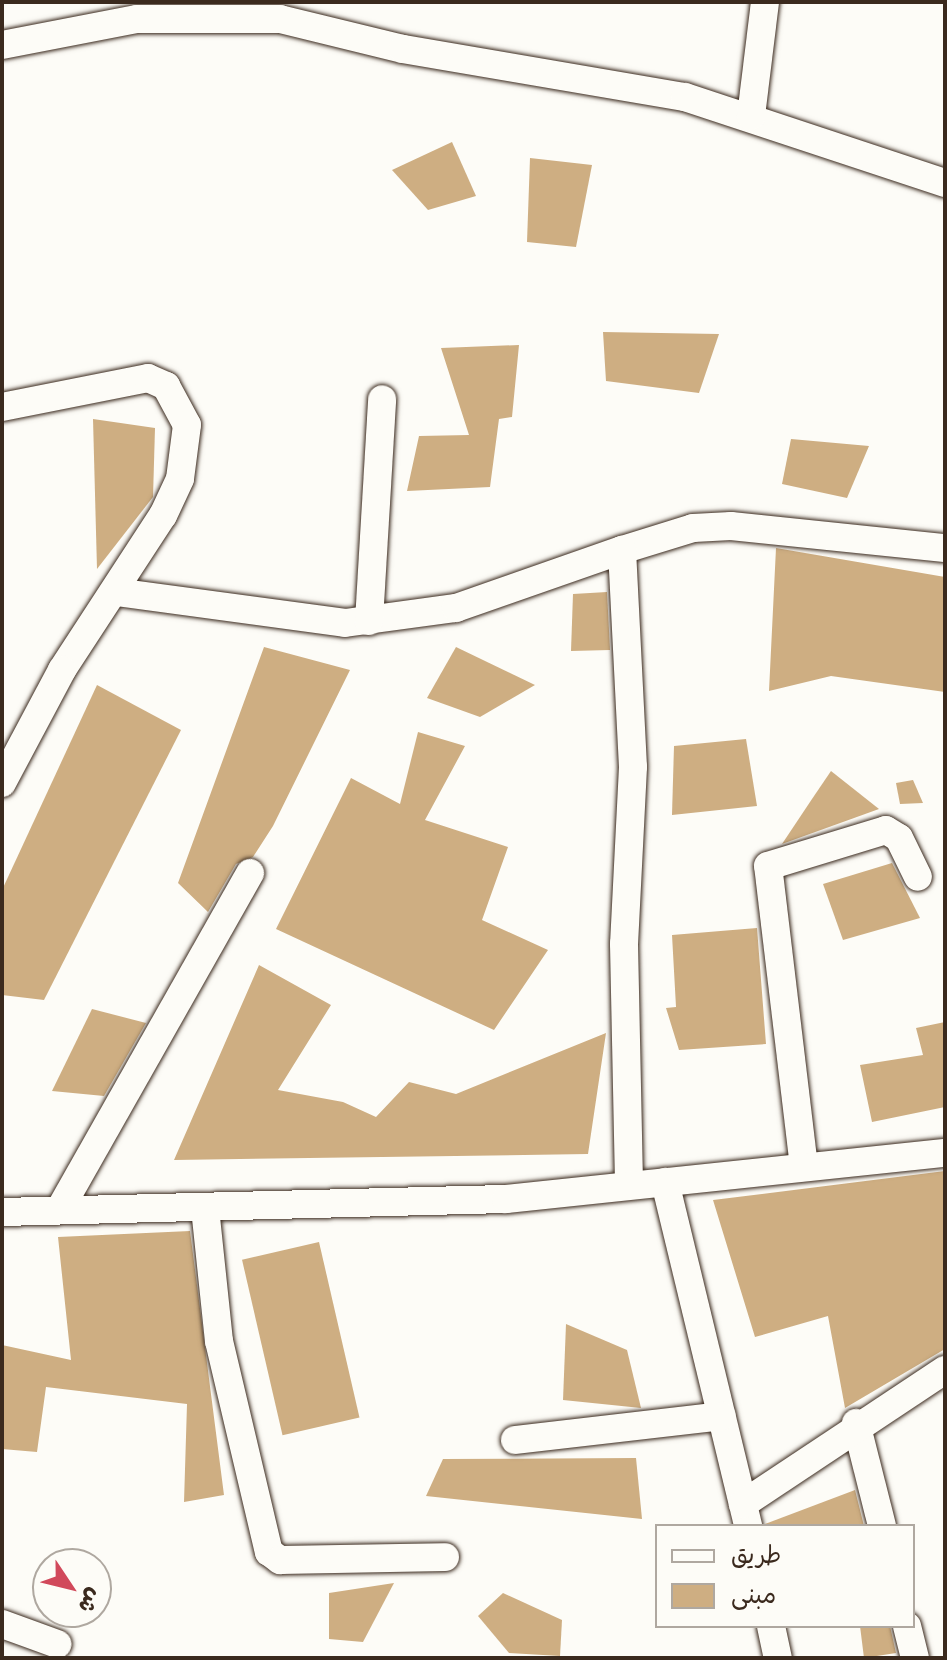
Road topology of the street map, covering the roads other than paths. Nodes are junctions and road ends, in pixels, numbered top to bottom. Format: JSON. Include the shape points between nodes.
{"nodes":[{"id":1,"x":278,"y":2,"type":"edge"},
{"id":2,"x":765,"y":2,"type":"edge"},
{"id":3,"x":250,"y":15,"type":"junction"},
{"id":4,"x":2,"y":45,"type":"edge"},
{"id":5,"x":751,"y":116,"type":"junction"},
{"id":6,"x":945,"y":183,"type":"edge"},
{"id":7,"x":382,"y":399,"type":"dead end"},
{"id":8,"x":2,"y":407,"type":"edge"},
{"id":9,"x":945,"y":548,"type":"edge"},
{"id":10,"x":622,"y":550,"type":"junction"},
{"id":11,"x":116,"y":592,"type":"junction"},
{"id":12,"x":369,"y":621,"type":"junction"},
{"id":13,"x":6,"y":768,"type":"edge"},
{"id":14,"x":250,"y":873,"type":"dead end"},
{"id":15,"x":918,"y":877,"type":"dead end"},
{"id":16,"x":945,"y":1153,"type":"edge"},
{"id":17,"x":804,"y":1167,"type":"junction"},
{"id":18,"x":665,"y":1182,"type":"junction"},
{"id":19,"x":629,"y":1184,"type":"junction"},
{"id":20,"x":205,"y":1208,"type":"junction"},
{"id":21,"x":60,"y":1209,"type":"junction"},
{"id":22,"x":2,"y":1212,"type":"edge"},
{"id":23,"x":945,"y":1370,"type":"edge"},
{"id":24,"x":722,"y":1416,"type":"junction"},
{"id":25,"x":856,"y":1423,"type":"junction"},
{"id":26,"x":515,"y":1440,"type":"dead end"},
{"id":27,"x":745,"y":1515,"type":"edge"},
{"id":28,"x":881,"y":1524,"type":"edge"},
{"id":29,"x":445,"y":1557,"type":"dead end"},
{"id":30,"x":2,"y":1624,"type":"edge"},
{"id":31,"x":771,"y":1628,"type":"edge"},
{"id":32,"x":908,"y":1628,"type":"edge"},
{"id":33,"x":57,"y":1644,"type":"dead end"},
{"id":34,"x":778,"y":1658,"type":"edge"},
{"id":35,"x":915,"y":1658,"type":"edge"}],
"edges":[{"from":1,"to":3,"type":"street"},
{"from":2,"to":5,"type":"street"},
{"from":3,"to":4,"type":"street","via":[[137,19]]},
{"from":3,"to":5,"type":"street","via":[[509,69],[635,86]]},
{"from":5,"to":6,"type":"street"},
{"from":7,"to":12,"type":"street"},
{"from":8,"to":11,"type":"street","via":[[148,378],[178,401],[187,425],[180,479]]},
{"from":9,"to":10,"type":"street","via":[[731,526],[693,528]]},
{"from":10,"to":12,"type":"street","via":[[456,608]]},
{"from":10,"to":19,"type":"street","via":[[633,767],[624,944]]},
{"from":11,"to":12,"type":"street","via":[[305,622]]},
{"from":11,"to":13,"type":"street"},
{"from":14,"to":21,"type":"street"},
{"from":15,"to":17,"type":"street","via":[[899,838],[886,830],[768,866]]},
{"from":16,"to":17,"type":"street"},
{"from":17,"to":18,"type":"street"},
{"from":18,"to":19,"type":"street"},
{"from":18,"to":24,"type":"street"},
{"from":19,"to":20,"type":"street","via":[[482,1200]]},
{"from":20,"to":21,"type":"street"},
{"from":20,"to":29,"type":"street","via":[[219,1341],[269,1552],[280,1560]]},
{"from":21,"to":22,"type":"street"},
{"from":23,"to":25,"type":"street"},
{"from":24,"to":26,"type":"street"},
{"from":24,"to":27,"type":"street"},
{"from":25,"to":27,"type":"street"},
{"from":25,"to":28,"type":"street"},
{"from":30,"to":33,"type":"street"},
{"from":31,"to":34,"type":"street"},
{"from":32,"to":35,"type":"street"}]}
